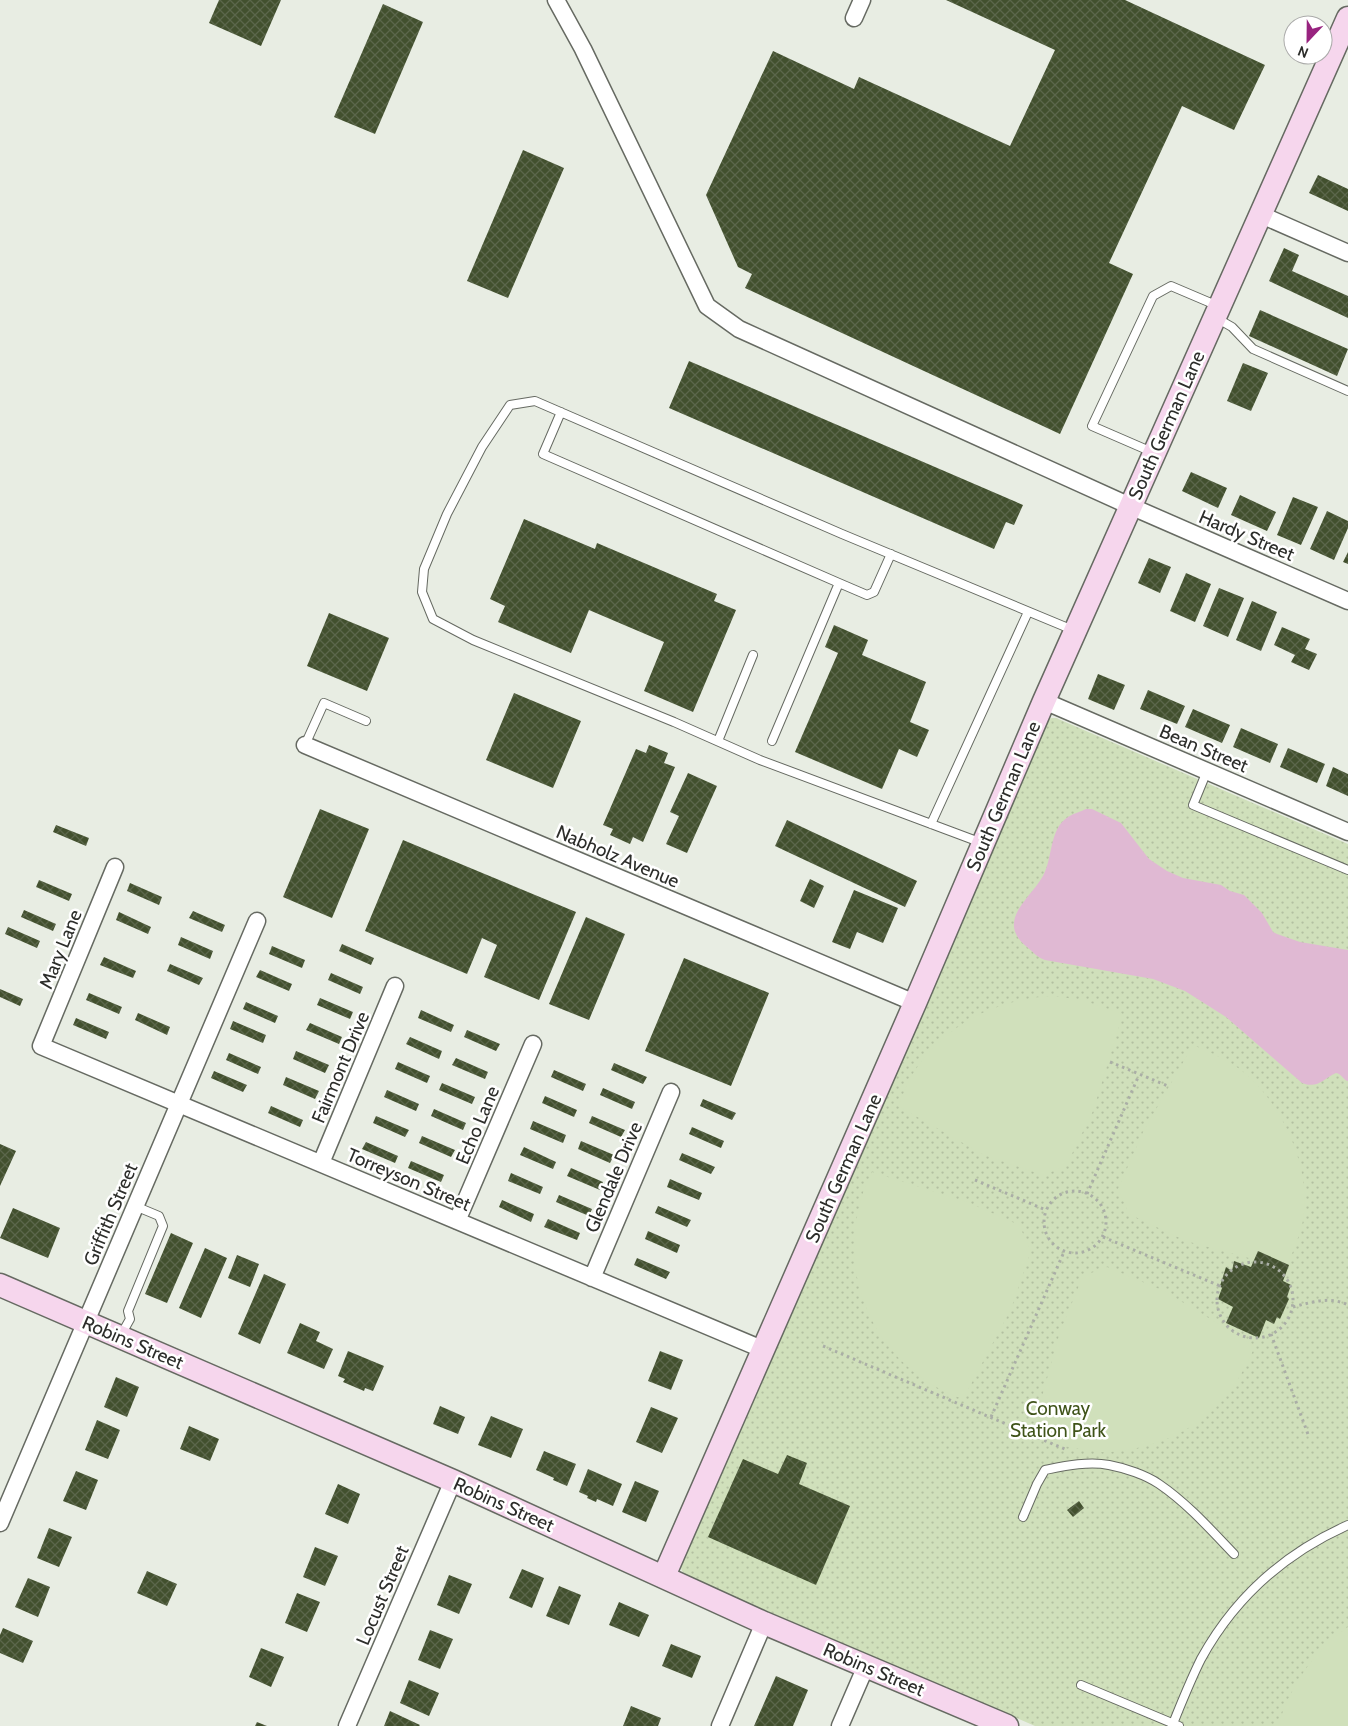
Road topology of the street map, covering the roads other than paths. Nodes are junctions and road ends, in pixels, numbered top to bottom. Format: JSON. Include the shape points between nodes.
{"nodes":[{"id":1,"x":556,"y":0,"type":"edge"},
{"id":2,"x":862,"y":0,"type":"edge"},
{"id":3,"x":854,"y":18,"type":"dead end"},
{"id":4,"x":1348,"y":18,"type":"edge"},
{"id":5,"x":1260,"y":214,"type":"junction"},
{"id":6,"x":1348,"y":253,"type":"edge"},
{"id":7,"x":1216,"y":311,"type":"junction"},
{"id":8,"x":1348,"y":391,"type":"edge"},
{"id":9,"x":561,"y":412,"type":"junction"},
{"id":10,"x":1153,"y":453,"type":"junction"},
{"id":11,"x":1130,"y":506,"type":"junction"},
{"id":12,"x":890,"y":554,"type":"junction"},
{"id":13,"x":839,"y":583,"type":"junction"},
{"id":14,"x":1348,"y":601,"type":"edge"},
{"id":15,"x":1028,"y":612,"type":"junction"},
{"id":16,"x":1074,"y":631,"type":"junction"},
{"id":17,"x":753,"y":655,"type":"dead end"},
{"id":18,"x":1044,"y":701,"type":"junction"},
{"id":19,"x":366,"y":721,"type":"dead end"},
{"id":20,"x":718,"y":741,"type":"junction"},
{"id":21,"x":772,"y":741,"type":"dead end"},
{"id":22,"x":306,"y":745,"type":"joint"},
{"id":23,"x":1207,"y":771,"type":"junction"},
{"id":24,"x":931,"y":824,"type":"junction"},
{"id":25,"x":1348,"y":832,"type":"edge"},
{"id":26,"x":982,"y":844,"type":"junction"},
{"id":27,"x":115,"y":867,"type":"dead end"},
{"id":28,"x":1348,"y":870,"type":"edge"},
{"id":29,"x":257,"y":921,"type":"dead end"},
{"id":30,"x":396,"y":986,"type":"dead end"},
{"id":31,"x":916,"y":1004,"type":"junction"},
{"id":32,"x":532,"y":1044,"type":"dead end"},
{"id":33,"x":41,"y":1046,"type":"joint"},
{"id":34,"x":671,"y":1092,"type":"dead end"},
{"id":35,"x":179,"y":1104,"type":"junction"},
{"id":36,"x":321,"y":1164,"type":"junction"},
{"id":37,"x":135,"y":1206,"type":"junction"},
{"id":38,"x":457,"y":1221,"type":"junction"},
{"id":39,"x":592,"y":1278,"type":"junction"},
{"id":40,"x":0,"y":1285,"type":"edge"},
{"id":41,"x":85,"y":1321,"type":"junction"},
{"id":42,"x":121,"y":1337,"type":"junction"},
{"id":43,"x":762,"y":1349,"type":"junction"},
{"id":44,"x":453,"y":1481,"type":"junction"},
{"id":45,"x":1024,"y":1517,"type":"dead end"},
{"id":46,"x":0,"y":1523,"type":"edge"},
{"id":47,"x":1348,"y":1525,"type":"edge"},
{"id":48,"x":1234,"y":1554,"type":"dead end"},
{"id":49,"x":664,"y":1576,"type":"junction"},
{"id":50,"x":764,"y":1623,"type":"junction"},
{"id":51,"x":866,"y":1666,"type":"junction"},
{"id":52,"x":1081,"y":1685,"type":"dead end"},
{"id":53,"x":1175,"y":1725,"type":"edge"},
{"id":54,"x":347,"y":1726,"type":"edge"},
{"id":55,"x":720,"y":1726,"type":"edge"},
{"id":56,"x":840,"y":1726,"type":"edge"},
{"id":57,"x":1007,"y":1726,"type":"edge"}],
"edges":[{"from":1,"to":11,"type":"street","name":"Hardy Street","via":[[707,306],[738,329]]},
{"from":2,"to":3,"type":"street"},
{"from":4,"to":5,"type":"street","name":"South German Lane"},
{"from":5,"to":6,"type":"street"},
{"from":5,"to":7,"type":"street","name":"South German Lane"},
{"from":7,"to":8,"type":"lane","via":[[1253,349]]},
{"from":7,"to":10,"type":"street","name":"South German Lane"},
{"from":7,"to":10,"type":"lane","via":[[1171,286],[1153,296],[1092,426]]},
{"from":9,"to":12,"type":"lane"},
{"from":9,"to":13,"type":"lane","via":[[543,454]]},
{"from":9,"to":20,"type":"lane","via":[[535,400],[510,405],[482,447],[446,514],[424,569],[422,592],[433,619],[472,640]]},
{"from":10,"to":11,"type":"street","name":"South German Lane"},
{"from":11,"to":14,"type":"street","name":"Hardy Street"},
{"from":11,"to":16,"type":"street","name":"South German Lane"},
{"from":12,"to":13,"type":"lane","via":[[874,592],[866,594]]},
{"from":12,"to":15,"type":"lane"},
{"from":13,"to":21,"type":"lane"},
{"from":15,"to":16,"type":"lane"},
{"from":15,"to":24,"type":"lane"},
{"from":16,"to":18,"type":"street","name":"South German Lane"},
{"from":17,"to":20,"type":"lane"},
{"from":18,"to":23,"type":"street","name":"Bean Street"},
{"from":18,"to":26,"type":"street","name":"South German Lane"},
{"from":19,"to":22,"type":"lane","via":[[324,703]]},
{"from":20,"to":24,"type":"lane"},
{"from":22,"to":31,"type":"street","name":"Nabholz Avenue"},
{"from":23,"to":25,"type":"street","name":"Bean Street"},
{"from":23,"to":28,"type":"lane","via":[[1194,805]]},
{"from":24,"to":26,"type":"lane"},
{"from":26,"to":31,"type":"street","name":"South German Lane"},
{"from":27,"to":33,"type":"street","name":"Mary Lane"},
{"from":29,"to":35,"type":"street","name":"Griffith Street"},
{"from":30,"to":36,"type":"street","name":"Fairmont Drive"},
{"from":31,"to":43,"type":"street","name":"South German Lane"},
{"from":32,"to":38,"type":"street","name":"Echo Lane"},
{"from":33,"to":35,"type":"street","name":"Torreyson Street"},
{"from":34,"to":39,"type":"street","name":"Glendale Drive"},
{"from":35,"to":36,"type":"street","name":"Torreyson Street"},
{"from":35,"to":37,"type":"street","name":"Griffith Street"},
{"from":36,"to":38,"type":"street","name":"Torreyson Street"},
{"from":37,"to":41,"type":"street","name":"Griffith Street"},
{"from":37,"to":42,"type":"lane","via":[[159,1216],[163,1226],[128,1311],[130,1319]]},
{"from":38,"to":39,"type":"street","name":"Torreyson Street"},
{"from":39,"to":43,"type":"street","name":"Torreyson Street"},
{"from":40,"to":41,"type":"street","name":"Robins Street"},
{"from":41,"to":42,"type":"street","name":"Robins Street"},
{"from":41,"to":46,"type":"street","name":"Griffith Street"},
{"from":42,"to":44,"type":"street","name":"Robins Street"},
{"from":43,"to":49,"type":"street","name":"South German Lane"},
{"from":44,"to":49,"type":"street","name":"Robins Street"},
{"from":44,"to":54,"type":"street","name":"Locust Street"},
{"from":45,"to":48,"type":"lane","via":[[1045,1470],[1074,1464],[1108,1464],[1158,1483],[1191,1510]]},
{"from":47,"to":53,"type":"lane","via":[[1289,1558],[1243,1599],[1197,1668]]},
{"from":49,"to":50,"type":"street","name":"Robins Street"},
{"from":50,"to":51,"type":"street","name":"Robins Street"},
{"from":50,"to":55,"type":"street"},
{"from":51,"to":56,"type":"street"},
{"from":51,"to":57,"type":"street","name":"Robins Street"},
{"from":52,"to":53,"type":"lane"}]}
